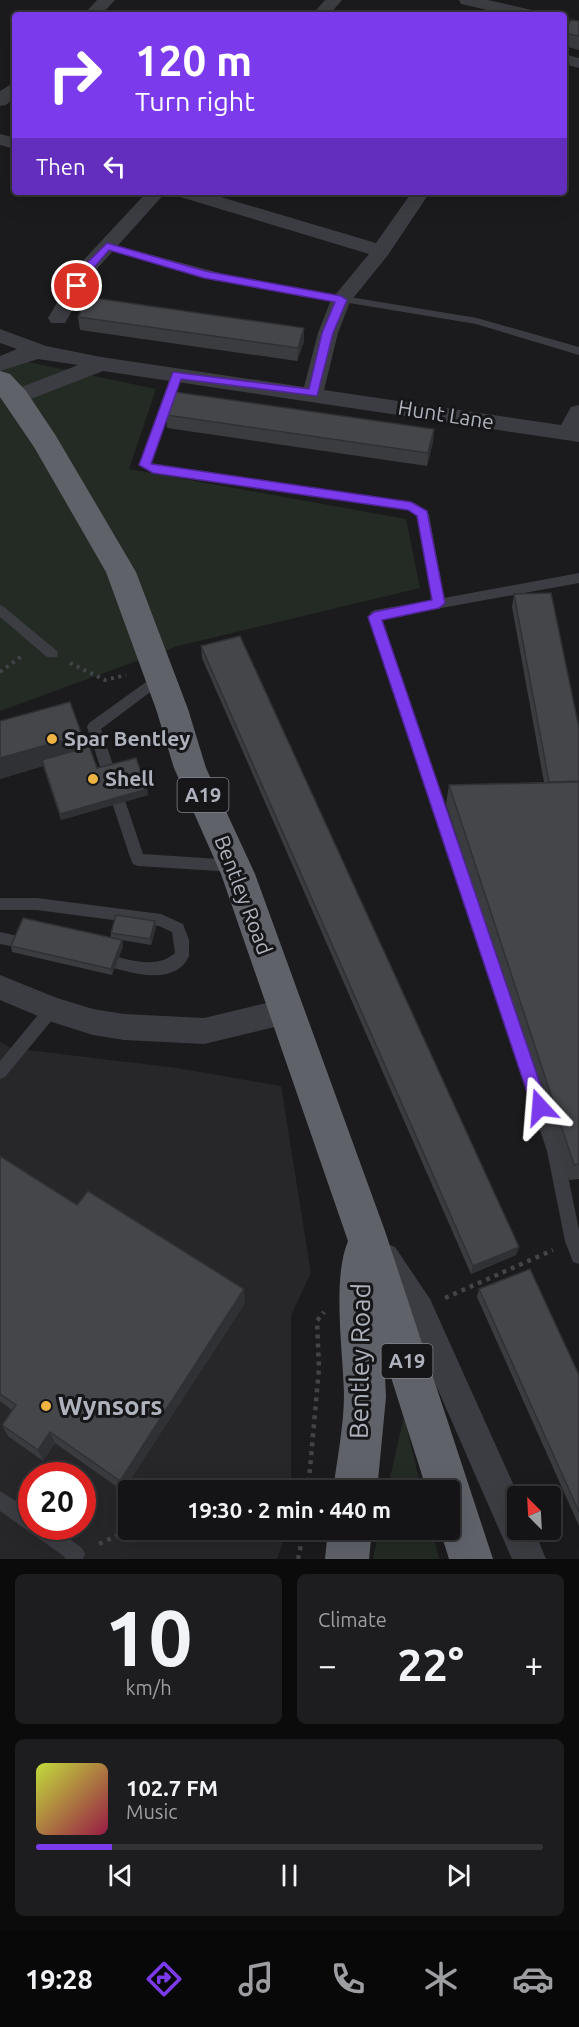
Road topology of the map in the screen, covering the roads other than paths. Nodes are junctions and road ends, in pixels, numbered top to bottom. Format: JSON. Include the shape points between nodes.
{"nodes":[{"id":1,"x":107,"y":0,"type":"edge"},
{"id":2,"x":334,"y":0,"type":"edge"},
{"id":3,"x":467,"y":0,"type":"edge"},
{"id":4,"x":94,"y":12,"type":"edge"},
{"id":5,"x":323,"y":12,"type":"edge"},
{"id":6,"x":517,"y":12,"type":"edge"},
{"id":7,"x":12,"y":90,"type":"edge"},
{"id":8,"x":0,"y":101,"type":"edge"},
{"id":9,"x":154,"y":195,"type":"edge"},
{"id":10,"x":194,"y":195,"type":"edge"},
{"id":11,"x":419,"y":195,"type":"edge"},
{"id":12,"x":107,"y":246,"type":"junction"},
{"id":13,"x":381,"y":250,"type":"junction"},
{"id":14,"x":341,"y":300,"type":"junction"},
{"id":15,"x":58,"y":318,"type":"dead end"},
{"id":16,"x":0,"y":336,"type":"edge"},
{"id":17,"x":39,"y":350,"type":"junction"},
{"id":18,"x":579,"y":351,"type":"edge"},
{"id":19,"x":0,"y":364,"type":"edge"},
{"id":20,"x":101,"y":364,"type":"junction"},
{"id":21,"x":177,"y":375,"type":"junction"},
{"id":22,"x":8,"y":388,"type":"edge"},
{"id":23,"x":313,"y":394,"type":"junction"},
{"id":24,"x":579,"y":412,"type":"edge"},
{"id":25,"x":573,"y":435,"type":"edge"},
{"id":26,"x":579,"y":578,"type":"edge"},
{"id":27,"x":439,"y":603,"type":"junction"},
{"id":28,"x":0,"y":610,"type":"edge"},
{"id":29,"x":52,"y":654,"type":"road end"},
{"id":30,"x":158,"y":672,"type":"junction"},
{"id":31,"x":234,"y":866,"type":"junction"},
{"id":32,"x":0,"y":904,"type":"edge"},
{"id":33,"x":0,"y":938,"type":"edge"},
{"id":34,"x":44,"y":947,"type":"edge"},
{"id":35,"x":88,"y":956,"type":"edge"},
{"id":36,"x":0,"y":987,"type":"edge"},
{"id":37,"x":52,"y":1009,"type":"junction"},
{"id":38,"x":287,"y":1011,"type":"junction"},
{"id":39,"x":0,"y":1072,"type":"edge"},
{"id":40,"x":365,"y":1231,"type":"junction"},
{"id":41,"x":579,"y":1256,"type":"edge"},
{"id":42,"x":356,"y":1480,"type":"edge"},
{"id":43,"x":445,"y":1480,"type":"edge"},
{"id":44,"x":0,"y":1500,"type":"edge"},
{"id":45,"x":18,"y":1512,"type":"edge"},
{"id":46,"x":460,"y":1526,"type":"edge"},
{"id":47,"x":54,"y":1540,"type":"edge"},
{"id":48,"x":349,"y":1540,"type":"edge"},
{"id":49,"x":75,"y":1557,"type":"edge"},
{"id":50,"x":347,"y":1559,"type":"edge"},
{"id":51,"x":471,"y":1559,"type":"edge"},
{"id":52,"x":529,"y":1559,"type":"edge"}],
"edges":[{"from":1,"to":4,"type":"street"},
{"from":2,"to":5,"type":"street"},
{"from":3,"to":6,"type":"street"},
{"from":7,"to":8,"type":"street"},
{"from":9,"to":12,"type":"street"},
{"from":10,"to":13,"type":"street"},
{"from":11,"to":13,"type":"street"},
{"from":12,"to":14,"type":"lane","via":[[204,274]]},
{"from":12,"to":15,"type":"street","via":[[86,269]]},
{"from":13,"to":14,"type":"street"},
{"from":14,"to":18,"type":"lane","via":[[477,321]]},
{"from":14,"to":23,"type":"street","via":[[328,333]]},
{"from":16,"to":17,"type":"street","name":"Hunt Lane"},
{"from":17,"to":19,"type":"street","via":[[21,353]]},
{"from":17,"to":20,"type":"street","name":"Hunt Lane"},
{"from":20,"to":21,"type":"street","name":"Hunt Lane"},
{"from":20,"to":22,"type":"street"},
{"from":21,"to":23,"type":"street","name":"Hunt Lane"},
{"from":21,"to":27,"type":"lane","via":[[145,465],[411,506],[423,514]]},
{"from":22,"to":30,"type":"highway","name":"Bentley Road","number":"A19","via":[[46,442],[121,572]]},
{"from":23,"to":25,"type":"street","name":"Hunt Lane"},
{"from":24,"to":25,"type":"street"},
{"from":26,"to":27,"type":"lane"},
{"from":27,"to":41,"type":"lane","via":[[374,617],[555,1151]]},
{"from":28,"to":29,"type":"lane"},
{"from":30,"to":31,"type":"highway","name":"Bentley Road","number":"A19","via":[[190,768]]},
{"from":30,"to":31,"type":"lane","via":[[94,727],[138,860]]},
{"from":31,"to":38,"type":"highway","name":"Bentley Road","number":"A19"},
{"from":32,"to":35,"type":"lane","via":[[37,904],[160,920],[178,928],[184,950],[176,964],[159,969]]},
{"from":33,"to":34,"type":"lane"},
{"from":36,"to":37,"type":"street"},
{"from":37,"to":38,"type":"street","via":[[93,1022],[174,1031],[204,1031]]},
{"from":37,"to":39,"type":"lane"},
{"from":38,"to":40,"type":"highway","name":"Bentley Road","number":"A19"},
{"from":40,"to":42,"type":"highway","name":"Bentley Road","number":"A19","via":[[361,1286],[365,1396]]},
{"from":40,"to":43,"type":"highway","name":"Bentley Road","number":"A19"},
{"from":40,"to":52,"type":"street","name":"Bentley Road","via":[[419,1310]]},
{"from":44,"to":45,"type":"lane"},
{"from":46,"to":51,"type":"highway","name":"Bentley Road","number":"A19"},
{"from":47,"to":49,"type":"lane"},
{"from":48,"to":50,"type":"highway"}]}
